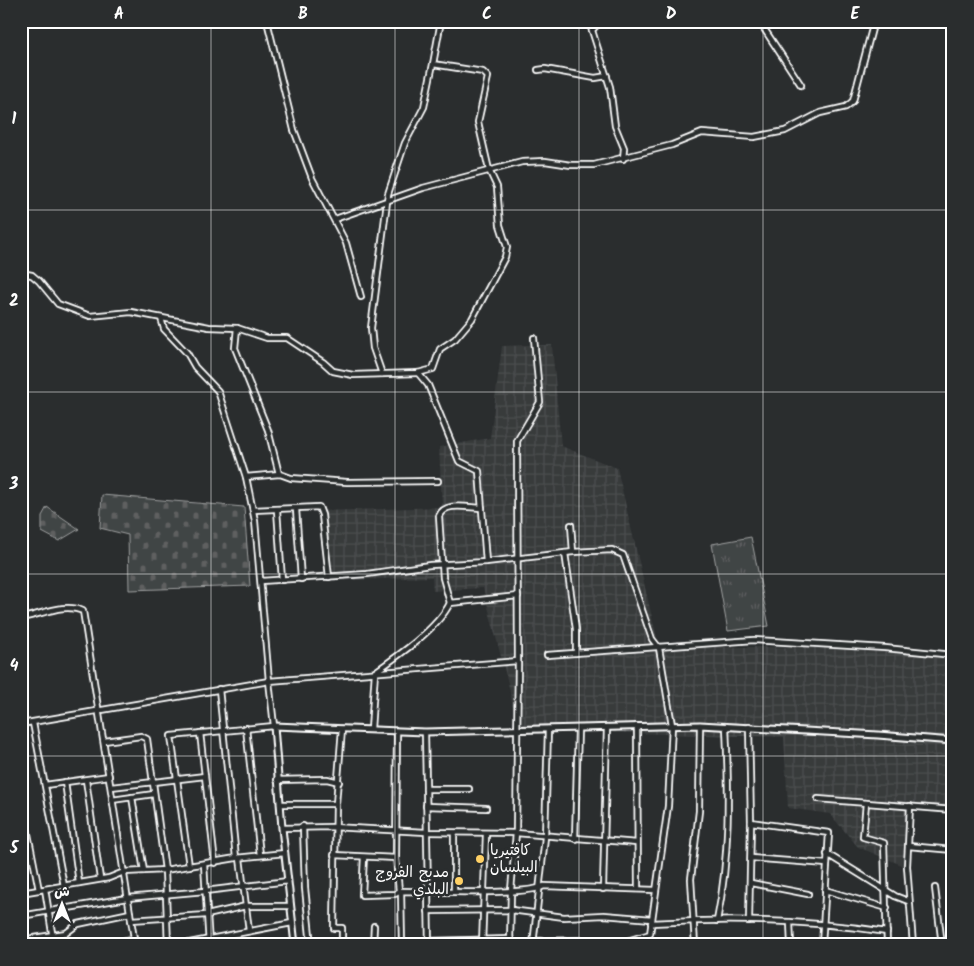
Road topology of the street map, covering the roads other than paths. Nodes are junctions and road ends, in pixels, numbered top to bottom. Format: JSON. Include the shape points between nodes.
{"nodes":[{"id":1,"x":267,"y":21,"type":"edge"},
{"id":2,"x":441,"y":21,"type":"edge"},
{"id":3,"x":589,"y":21,"type":"edge"},
{"id":4,"x":601,"y":21,"type":"edge"},
{"id":5,"x":759,"y":21,"type":"edge"},
{"id":6,"x":874,"y":21,"type":"edge"},
{"id":7,"x":592,"y":30,"type":"junction"},
{"id":8,"x":433,"y":64,"type":"junction"},
{"id":9,"x":538,"y":70,"type":"dead end"},
{"id":10,"x":607,"y":76,"type":"junction"},
{"id":11,"x":801,"y":86,"type":"dead end"},
{"id":12,"x":623,"y":159,"type":"junction"},
{"id":13,"x":489,"y":170,"type":"junction"},
{"id":14,"x":387,"y":201,"type":"junction"},
{"id":15,"x":335,"y":219,"type":"junction"},
{"id":16,"x":21,"y":273,"type":"edge"},
{"id":17,"x":361,"y":297,"type":"dead end"},
{"id":18,"x":161,"y":318,"type":"junction"},
{"id":19,"x":237,"y":328,"type":"junction"},
{"id":20,"x":534,"y":338,"type":"dead end"},
{"id":21,"x":418,"y":373,"type":"junction"},
{"id":22,"x":382,"y":374,"type":"junction"},
{"id":23,"x":279,"y":474,"type":"junction"},
{"id":24,"x":246,"y":477,"type":"junction"},
{"id":25,"x":438,"y":481,"type":"dead end"},
{"id":26,"x":482,"y":508,"type":"junction"},
{"id":27,"x":296,"y":509,"type":"junction"},
{"id":28,"x":253,"y":510,"type":"junction"},
{"id":29,"x":277,"y":510,"type":"junction"},
{"id":30,"x":571,"y":525,"type":"dead end"},
{"id":31,"x":572,"y":552,"type":"junction"},
{"id":32,"x":564,"y":553,"type":"junction"},
{"id":33,"x":519,"y":557,"type":"junction"},
{"id":34,"x":486,"y":562,"type":"junction"},
{"id":35,"x":443,"y":565,"type":"junction"},
{"id":36,"x":330,"y":577,"type":"junction"},
{"id":37,"x":301,"y":579,"type":"junction"},
{"id":38,"x":282,"y":580,"type":"junction"},
{"id":39,"x":261,"y":581,"type":"junction"},
{"id":40,"x":518,"y":596,"type":"junction"},
{"id":41,"x":450,"y":603,"type":"junction"},
{"id":42,"x":21,"y":618,"type":"edge"},
{"id":43,"x":659,"y":648,"type":"junction"},
{"id":44,"x":576,"y":653,"type":"junction"},
{"id":45,"x":547,"y":655,"type":"dead end"},
{"id":46,"x":953,"y":655,"type":"edge"},
{"id":47,"x":518,"y":661,"type":"junction"},
{"id":48,"x":375,"y":672,"type":"junction"},
{"id":49,"x":269,"y":681,"type":"junction"},
{"id":50,"x":220,"y":689,"type":"junction"},
{"id":51,"x":100,"y":712,"type":"junction"},
{"id":52,"x":33,"y":723,"type":"junction"},
{"id":53,"x":21,"y":724,"type":"edge"},
{"id":54,"x":672,"y":725,"type":"junction"},
{"id":55,"x":700,"y":725,"type":"junction"},
{"id":56,"x":274,"y":726,"type":"junction"},
{"id":57,"x":637,"y":726,"type":"junction"},
{"id":58,"x":726,"y":726,"type":"junction"},
{"id":59,"x":607,"y":727,"type":"junction"},
{"id":60,"x":749,"y":727,"type":"junction"},
{"id":61,"x":246,"y":728,"type":"junction"},
{"id":62,"x":578,"y":728,"type":"junction"},
{"id":63,"x":342,"y":729,"type":"junction"},
{"id":64,"x":371,"y":729,"type":"junction"},
{"id":65,"x":548,"y":729,"type":"junction"},
{"id":66,"x":517,"y":730,"type":"junction"},
{"id":67,"x":223,"y":731,"type":"junction"},
{"id":68,"x":397,"y":731,"type":"junction"},
{"id":69,"x":425,"y":732,"type":"junction"},
{"id":70,"x":200,"y":733,"type":"junction"},
{"id":71,"x":104,"y":741,"type":"junction"},
{"id":72,"x":953,"y":741,"type":"edge"},
{"id":73,"x":109,"y":776,"type":"junction"},
{"id":74,"x":204,"y":776,"type":"junction"},
{"id":75,"x":176,"y":779,"type":"junction"},
{"id":76,"x":86,"y":780,"type":"junction"},
{"id":77,"x":277,"y":780,"type":"junction"},
{"id":78,"x":65,"y":782,"type":"junction"},
{"id":79,"x":152,"y":782,"type":"junction"},
{"id":80,"x":339,"y":782,"type":"junction"},
{"id":81,"x":45,"y":785,"type":"junction"},
{"id":82,"x":111,"y":787,"type":"junction"},
{"id":83,"x":426,"y":789,"type":"junction"},
{"id":84,"x":469,"y":789,"type":"dead end"},
{"id":85,"x":154,"y":794,"type":"junction"},
{"id":86,"x":132,"y":797,"type":"junction"},
{"id":87,"x":21,"y":798,"type":"edge"},
{"id":88,"x":818,"y":799,"type":"dead end"},
{"id":89,"x":112,"y":800,"type":"junction"},
{"id":90,"x":866,"y":803,"type":"junction"},
{"id":91,"x":280,"y":804,"type":"junction"},
{"id":92,"x":336,"y":804,"type":"junction"},
{"id":93,"x":426,"y":806,"type":"junction"},
{"id":94,"x":910,"y":806,"type":"junction"},
{"id":95,"x":486,"y":808,"type":"dead end"},
{"id":96,"x":953,"y":810,"type":"edge"},
{"id":97,"x":751,"y":822,"type":"junction"},
{"id":98,"x":303,"y":826,"type":"junction"},
{"id":99,"x":336,"y":827,"type":"junction"},
{"id":100,"x":282,"y":828,"type":"junction"},
{"id":101,"x":396,"y":830,"type":"junction"},
{"id":102,"x":426,"y":832,"type":"junction"},
{"id":103,"x":454,"y":832,"type":"junction"},
{"id":104,"x":516,"y":833,"type":"junction"},
{"id":105,"x":486,"y":834,"type":"junction"},
{"id":106,"x":545,"y":837,"type":"junction"},
{"id":107,"x":576,"y":838,"type":"junction"},
{"id":108,"x":604,"y":840,"type":"junction"},
{"id":109,"x":637,"y":843,"type":"junction"},
{"id":110,"x":908,"y":846,"type":"junction"},
{"id":111,"x":953,"y":850,"type":"edge"},
{"id":112,"x":285,"y":853,"type":"junction"},
{"id":113,"x":827,"y":854,"type":"junction"},
{"id":114,"x":260,"y":855,"type":"junction"},
{"id":115,"x":334,"y":855,"type":"junction"},
{"id":116,"x":364,"y":857,"type":"junction"},
{"id":117,"x":238,"y":858,"type":"junction"},
{"id":118,"x":396,"y":858,"type":"junction"},
{"id":119,"x":751,"y":858,"type":"junction"},
{"id":120,"x":215,"y":863,"type":"junction"},
{"id":121,"x":204,"y":864,"type":"junction"},
{"id":122,"x":827,"y":864,"type":"junction"},
{"id":123,"x":189,"y":866,"type":"junction"},
{"id":124,"x":165,"y":870,"type":"junction"},
{"id":125,"x":144,"y":871,"type":"junction"},
{"id":126,"x":124,"y":872,"type":"junction"},
{"id":127,"x":100,"y":879,"type":"junction"},
{"id":128,"x":288,"y":880,"type":"junction"},
{"id":129,"x":78,"y":883,"type":"junction"},
{"id":130,"x":751,"y":883,"type":"junction"},
{"id":131,"x":243,"y":885,"type":"junction"},
{"id":132,"x":64,"y":886,"type":"junction"},
{"id":133,"x":935,"y":888,"type":"dead end"},
{"id":134,"x":539,"y":889,"type":"junction"},
{"id":135,"x":603,"y":889,"type":"junction"},
{"id":136,"x":638,"y":889,"type":"junction"},
{"id":137,"x":39,"y":890,"type":"junction"},
{"id":138,"x":45,"y":890,"type":"junction"},
{"id":139,"x":511,"y":890,"type":"junction"},
{"id":140,"x":655,"y":890,"type":"junction"},
{"id":141,"x":825,"y":890,"type":"junction"},
{"id":142,"x":886,"y":890,"type":"junction"},
{"id":143,"x":205,"y":891,"type":"junction"},
{"id":144,"x":400,"y":891,"type":"junction"},
{"id":145,"x":427,"y":891,"type":"junction"},
{"id":146,"x":454,"y":891,"type":"junction"},
{"id":147,"x":483,"y":891,"type":"junction"},
{"id":148,"x":21,"y":893,"type":"edge"},
{"id":149,"x":808,"y":894,"type":"dead end"},
{"id":150,"x":166,"y":895,"type":"junction"},
{"id":151,"x":127,"y":898,"type":"junction"},
{"id":152,"x":908,"y":902,"type":"junction"},
{"id":153,"x":246,"y":906,"type":"junction"},
{"id":154,"x":290,"y":906,"type":"junction"},
{"id":155,"x":887,"y":908,"type":"junction"},
{"id":156,"x":428,"y":910,"type":"junction"},
{"id":157,"x":483,"y":910,"type":"junction"},
{"id":158,"x":511,"y":910,"type":"junction"},
{"id":159,"x":48,"y":912,"type":"junction"},
{"id":160,"x":130,"y":913,"type":"junction"},
{"id":161,"x":207,"y":914,"type":"junction"},
{"id":162,"x":537,"y":915,"type":"junction"},
{"id":163,"x":21,"y":916,"type":"edge"},
{"id":164,"x":166,"y":918,"type":"junction"},
{"id":165,"x":131,"y":920,"type":"junction"},
{"id":166,"x":652,"y":921,"type":"junction"},
{"id":167,"x":717,"y":921,"type":"junction"},
{"id":168,"x":749,"y":921,"type":"junction"},
{"id":169,"x":694,"y":922,"type":"junction"},
{"id":170,"x":790,"y":922,"type":"junction"},
{"id":171,"x":292,"y":923,"type":"junction"},
{"id":172,"x":822,"y":923,"type":"junction"},
{"id":173,"x":374,"y":926,"type":"dead end"},
{"id":174,"x":249,"y":931,"type":"junction"},
{"id":175,"x":887,"y":932,"type":"junction"},
{"id":176,"x":52,"y":935,"type":"junction"},
{"id":177,"x":134,"y":938,"type":"junction"},
{"id":178,"x":21,"y":940,"type":"edge"},
{"id":179,"x":607,"y":940,"type":"dead end"},
{"id":180,"x":627,"y":941,"type":"dead end"},
{"id":181,"x":208,"y":942,"type":"edge"},
{"id":182,"x":482,"y":942,"type":"edge"},
{"id":183,"x":510,"y":942,"type":"edge"},
{"id":184,"x":428,"y":943,"type":"edge"},
{"id":185,"x":533,"y":943,"type":"edge"},
{"id":186,"x":563,"y":943,"type":"edge"},
{"id":187,"x":54,"y":945,"type":"edge"},
{"id":188,"x":107,"y":945,"type":"edge"},
{"id":189,"x":135,"y":945,"type":"edge"},
{"id":190,"x":168,"y":945,"type":"edge"},
{"id":191,"x":179,"y":945,"type":"edge"},
{"id":192,"x":295,"y":945,"type":"edge"},
{"id":193,"x":311,"y":945,"type":"edge"},
{"id":194,"x":342,"y":945,"type":"edge"},
{"id":195,"x":373,"y":945,"type":"edge"},
{"id":196,"x":402,"y":945,"type":"edge"},
{"id":197,"x":695,"y":945,"type":"edge"},
{"id":198,"x":791,"y":945,"type":"edge"},
{"id":199,"x":822,"y":945,"type":"edge"},
{"id":200,"x":887,"y":945,"type":"edge"},
{"id":201,"x":913,"y":945,"type":"edge"},
{"id":202,"x":942,"y":945,"type":"edge"}],
"edges":[{"from":1,"to":15,"type":"street","via":[[294,130],[312,178]]},
{"from":2,"to":8,"type":"street"},
{"from":3,"to":7,"type":"street"},
{"from":4,"to":7,"type":"street"},
{"from":5,"to":11,"type":"street"},
{"from":6,"to":12,"type":"street","via":[[852,101],[846,107],[820,113],[785,130],[754,137],[702,133]]},
{"from":7,"to":10,"type":"street"},
{"from":8,"to":13,"type":"street","via":[[483,72],[488,78],[478,122]]},
{"from":8,"to":14,"type":"street","via":[[424,108],[405,143]]},
{"from":9,"to":10,"type":"street","via":[[545,68],[594,78]]},
{"from":10,"to":12,"type":"street","via":[[615,126],[624,148]]},
{"from":12,"to":13,"type":"street","via":[[594,165],[522,162]]},
{"from":13,"to":14,"type":"street"},
{"from":13,"to":21,"type":"street","via":[[497,187],[505,257],[472,319],[456,339],[440,349],[433,369]]},
{"from":14,"to":15,"type":"street"},
{"from":14,"to":22,"type":"street","via":[[371,328],[373,348]]},
{"from":15,"to":17,"type":"street","via":[[346,243]]},
{"from":16,"to":18,"type":"street","via":[[32,275],[58,304],[81,314],[105,316],[131,312]]},
{"from":18,"to":19,"type":"street","via":[[209,327]]},
{"from":18,"to":24,"type":"street","via":[[164,329],[218,392]]},
{"from":19,"to":22,"type":"street","via":[[267,338],[287,338],[333,371],[353,375]]},
{"from":19,"to":23,"type":"street","via":[[235,348],[268,430]]},
{"from":20,"to":33,"type":"street","via":[[540,402],[517,441]]},
{"from":21,"to":22,"type":"street"},
{"from":21,"to":26,"type":"street","via":[[428,385],[459,461],[479,471]]},
{"from":23,"to":24,"type":"street"},
{"from":23,"to":25,"type":"street","via":[[291,478],[347,482]]},
{"from":24,"to":28,"type":"street"},
{"from":26,"to":34,"type":"street"},
{"from":26,"to":35,"type":"street","via":[[448,507],[441,511]]},
{"from":27,"to":29,"type":"street"},
{"from":27,"to":36,"type":"street","via":[[318,507],[322,515]]},
{"from":27,"to":37,"type":"street"},
{"from":28,"to":29,"type":"street"},
{"from":28,"to":39,"type":"street"},
{"from":29,"to":38,"type":"street"},
{"from":30,"to":31,"type":"street"},
{"from":31,"to":32,"type":"street"},
{"from":31,"to":43,"type":"street","via":[[612,550],[623,555],[652,639]]},
{"from":32,"to":33,"type":"street"},
{"from":32,"to":44,"type":"street","via":[[576,629]]},
{"from":33,"to":34,"type":"street"},
{"from":33,"to":40,"type":"street"},
{"from":34,"to":35,"type":"street"},
{"from":35,"to":36,"type":"street"},
{"from":35,"to":41,"type":"street"},
{"from":36,"to":37,"type":"street"},
{"from":37,"to":38,"type":"street"},
{"from":38,"to":39,"type":"street"},
{"from":39,"to":49,"type":"street"},
{"from":40,"to":41,"type":"street"},
{"from":40,"to":47,"type":"street"},
{"from":41,"to":48,"type":"street","via":[[444,614],[396,658]]},
{"from":42,"to":51,"type":"street","via":[[67,609],[83,611]]},
{"from":43,"to":44,"type":"street"},
{"from":43,"to":46,"type":"street","via":[[731,641],[781,641]]},
{"from":43,"to":54,"type":"street"},
{"from":44,"to":45,"type":"street"},
{"from":47,"to":48,"type":"street"},
{"from":47,"to":66,"type":"street"},
{"from":48,"to":49,"type":"street"},
{"from":48,"to":64,"type":"street"},
{"from":49,"to":50,"type":"street"},
{"from":49,"to":56,"type":"street"},
{"from":50,"to":51,"type":"street"},
{"from":50,"to":67,"type":"street"},
{"from":51,"to":52,"type":"street"},
{"from":51,"to":71,"type":"street"},
{"from":52,"to":53,"type":"street"},
{"from":52,"to":81,"type":"street"},
{"from":54,"to":55,"type":"street"},
{"from":54,"to":57,"type":"street"},
{"from":54,"to":140,"type":"street","via":[[668,806]]},
{"from":55,"to":58,"type":"street"},
{"from":55,"to":169,"type":"street","via":[[699,811],[691,880]]},
{"from":56,"to":61,"type":"street"},
{"from":56,"to":63,"type":"street"},
{"from":56,"to":77,"type":"street"},
{"from":57,"to":59,"type":"street"},
{"from":57,"to":109,"type":"street"},
{"from":58,"to":60,"type":"street"},
{"from":58,"to":167,"type":"street","via":[[728,835]]},
{"from":59,"to":62,"type":"street"},
{"from":59,"to":108,"type":"street"},
{"from":60,"to":72,"type":"street"},
{"from":60,"to":97,"type":"street"},
{"from":61,"to":67,"type":"street"},
{"from":61,"to":114,"type":"street"},
{"from":62,"to":65,"type":"street"},
{"from":62,"to":107,"type":"street"},
{"from":63,"to":64,"type":"street"},
{"from":63,"to":80,"type":"street"},
{"from":64,"to":68,"type":"street"},
{"from":65,"to":66,"type":"street"},
{"from":65,"to":106,"type":"street"},
{"from":66,"to":69,"type":"street"},
{"from":66,"to":104,"type":"street"},
{"from":67,"to":70,"type":"street"},
{"from":67,"to":117,"type":"street"},
{"from":68,"to":69,"type":"street"},
{"from":68,"to":101,"type":"street"},
{"from":69,"to":83,"type":"street"},
{"from":70,"to":74,"type":"street"},
{"from":70,"to":75,"type":"street","via":[[170,736]]},
{"from":71,"to":73,"type":"street"},
{"from":71,"to":79,"type":"street","via":[[146,737]]},
{"from":73,"to":76,"type":"street"},
{"from":73,"to":82,"type":"street"},
{"from":74,"to":75,"type":"street"},
{"from":74,"to":120,"type":"street"},
{"from":75,"to":79,"type":"street"},
{"from":75,"to":123,"type":"street"},
{"from":76,"to":78,"type":"street"},
{"from":76,"to":127,"type":"street"},
{"from":77,"to":80,"type":"street","via":[[327,779]]},
{"from":77,"to":91,"type":"street"},
{"from":78,"to":81,"type":"street"},
{"from":78,"to":129,"type":"street"},
{"from":79,"to":82,"type":"street"},
{"from":79,"to":85,"type":"street"},
{"from":80,"to":92,"type":"street"},
{"from":81,"to":132,"type":"street"},
{"from":82,"to":89,"type":"street"},
{"from":83,"to":84,"type":"street"},
{"from":83,"to":93,"type":"street"},
{"from":85,"to":86,"type":"street"},
{"from":85,"to":124,"type":"street"},
{"from":86,"to":89,"type":"street"},
{"from":86,"to":125,"type":"street"},
{"from":87,"to":137,"type":"street"},
{"from":88,"to":90,"type":"street"},
{"from":89,"to":126,"type":"street"},
{"from":90,"to":94,"type":"street"},
{"from":90,"to":142,"type":"street","via":[[863,837],[884,843]]},
{"from":91,"to":92,"type":"street"},
{"from":91,"to":100,"type":"street"},
{"from":92,"to":99,"type":"street"},
{"from":93,"to":95,"type":"street"},
{"from":93,"to":102,"type":"street"},
{"from":94,"to":96,"type":"street"},
{"from":94,"to":110,"type":"street"},
{"from":97,"to":113,"type":"street","via":[[828,833]]},
{"from":97,"to":119,"type":"street"},
{"from":98,"to":99,"type":"street"},
{"from":98,"to":100,"type":"street"},
{"from":98,"to":193,"type":"street"},
{"from":99,"to":101,"type":"street"},
{"from":99,"to":115,"type":"street"},
{"from":100,"to":112,"type":"street"},
{"from":101,"to":102,"type":"street"},
{"from":101,"to":118,"type":"street"},
{"from":102,"to":103,"type":"street"},
{"from":102,"to":145,"type":"street"},
{"from":103,"to":105,"type":"street"},
{"from":103,"to":146,"type":"street"},
{"from":104,"to":105,"type":"street"},
{"from":104,"to":106,"type":"street"},
{"from":104,"to":139,"type":"street"},
{"from":105,"to":147,"type":"street"},
{"from":106,"to":107,"type":"street"},
{"from":106,"to":134,"type":"street"},
{"from":107,"to":108,"type":"street"},
{"from":108,"to":109,"type":"street"},
{"from":108,"to":135,"type":"street"},
{"from":109,"to":136,"type":"street"},
{"from":110,"to":111,"type":"street"},
{"from":110,"to":152,"type":"street"},
{"from":112,"to":114,"type":"street"},
{"from":112,"to":128,"type":"street"},
{"from":113,"to":122,"type":"street"},
{"from":113,"to":142,"type":"street"},
{"from":114,"to":117,"type":"street"},
{"from":115,"to":116,"type":"street"},
{"from":115,"to":194,"type":"street","via":[[334,928],[342,928]]},
{"from":116,"to":118,"type":"street"},
{"from":116,"to":144,"type":"street","via":[[362,895]]},
{"from":117,"to":120,"type":"street"},
{"from":117,"to":131,"type":"street"},
{"from":118,"to":144,"type":"street"},
{"from":119,"to":122,"type":"street"},
{"from":119,"to":130,"type":"street"},
{"from":120,"to":121,"type":"street"},
{"from":121,"to":123,"type":"street"},
{"from":121,"to":143,"type":"street"},
{"from":122,"to":141,"type":"street"},
{"from":123,"to":124,"type":"street"},
{"from":124,"to":125,"type":"street"},
{"from":124,"to":150,"type":"street"},
{"from":125,"to":126,"type":"street"},
{"from":126,"to":127,"type":"street"},
{"from":126,"to":151,"type":"street"},
{"from":127,"to":129,"type":"street"},
{"from":128,"to":131,"type":"street"},
{"from":128,"to":154,"type":"street"},
{"from":129,"to":132,"type":"street"},
{"from":130,"to":149,"type":"street"},
{"from":130,"to":168,"type":"street"},
{"from":131,"to":143,"type":"street"},
{"from":131,"to":153,"type":"street"},
{"from":132,"to":138,"type":"street"},
{"from":133,"to":202,"type":"street"},
{"from":134,"to":135,"type":"street","via":[[544,886]]},
{"from":134,"to":139,"type":"street"},
{"from":134,"to":162,"type":"street"},
{"from":135,"to":136,"type":"street"},
{"from":136,"to":140,"type":"street"},
{"from":137,"to":138,"type":"street"},
{"from":137,"to":148,"type":"street"},
{"from":138,"to":159,"type":"street"},
{"from":139,"to":147,"type":"street"},
{"from":139,"to":158,"type":"street"},
{"from":140,"to":166,"type":"street"},
{"from":141,"to":155,"type":"street"},
{"from":141,"to":172,"type":"street"},
{"from":142,"to":152,"type":"street"},
{"from":142,"to":155,"type":"street"},
{"from":143,"to":150,"type":"street"},
{"from":143,"to":161,"type":"street"},
{"from":144,"to":145,"type":"street"},
{"from":144,"to":196,"type":"street"},
{"from":145,"to":146,"type":"street"},
{"from":145,"to":156,"type":"street"},
{"from":146,"to":147,"type":"street"},
{"from":147,"to":157,"type":"street"},
{"from":150,"to":151,"type":"street"},
{"from":150,"to":164,"type":"street"},
{"from":151,"to":159,"type":"street"},
{"from":151,"to":160,"type":"street"},
{"from":152,"to":201,"type":"street"},
{"from":153,"to":154,"type":"street"},
{"from":153,"to":161,"type":"street"},
{"from":153,"to":174,"type":"street"},
{"from":154,"to":171,"type":"street"},
{"from":155,"to":175,"type":"street"},
{"from":156,"to":157,"type":"street"},
{"from":156,"to":184,"type":"street"},
{"from":157,"to":158,"type":"street"},
{"from":157,"to":182,"type":"street"},
{"from":158,"to":162,"type":"street"},
{"from":158,"to":183,"type":"street"},
{"from":159,"to":163,"type":"street"},
{"from":159,"to":176,"type":"street"},
{"from":160,"to":165,"type":"street"},
{"from":160,"to":176,"type":"street","via":[[78,924],[66,933]]},
{"from":161,"to":164,"type":"street"},
{"from":161,"to":181,"type":"street"},
{"from":162,"to":166,"type":"street","via":[[604,915]]},
{"from":162,"to":185,"type":"street"},
{"from":164,"to":165,"type":"street"},
{"from":164,"to":190,"type":"street"},
{"from":165,"to":177,"type":"street"},
{"from":166,"to":169,"type":"street"},
{"from":166,"to":180,"type":"street","via":[[650,934]]},
{"from":167,"to":168,"type":"street"},
{"from":167,"to":169,"type":"street"},
{"from":168,"to":170,"type":"street"},
{"from":169,"to":197,"type":"street"},
{"from":170,"to":172,"type":"street"},
{"from":170,"to":198,"type":"street"},
{"from":171,"to":174,"type":"street"},
{"from":171,"to":192,"type":"street"},
{"from":172,"to":175,"type":"street"},
{"from":172,"to":199,"type":"street"},
{"from":173,"to":195,"type":"street"},
{"from":174,"to":181,"type":"street"},
{"from":175,"to":200,"type":"street"},
{"from":176,"to":178,"type":"street"},
{"from":176,"to":187,"type":"street"},
{"from":177,"to":188,"type":"street"},
{"from":177,"to":189,"type":"street"},
{"from":179,"to":186,"type":"street"},
{"from":181,"to":191,"type":"street"},
{"from":182,"to":183,"type":"street"},
{"from":182,"to":184,"type":"street"},
{"from":185,"to":186,"type":"street"}]}
